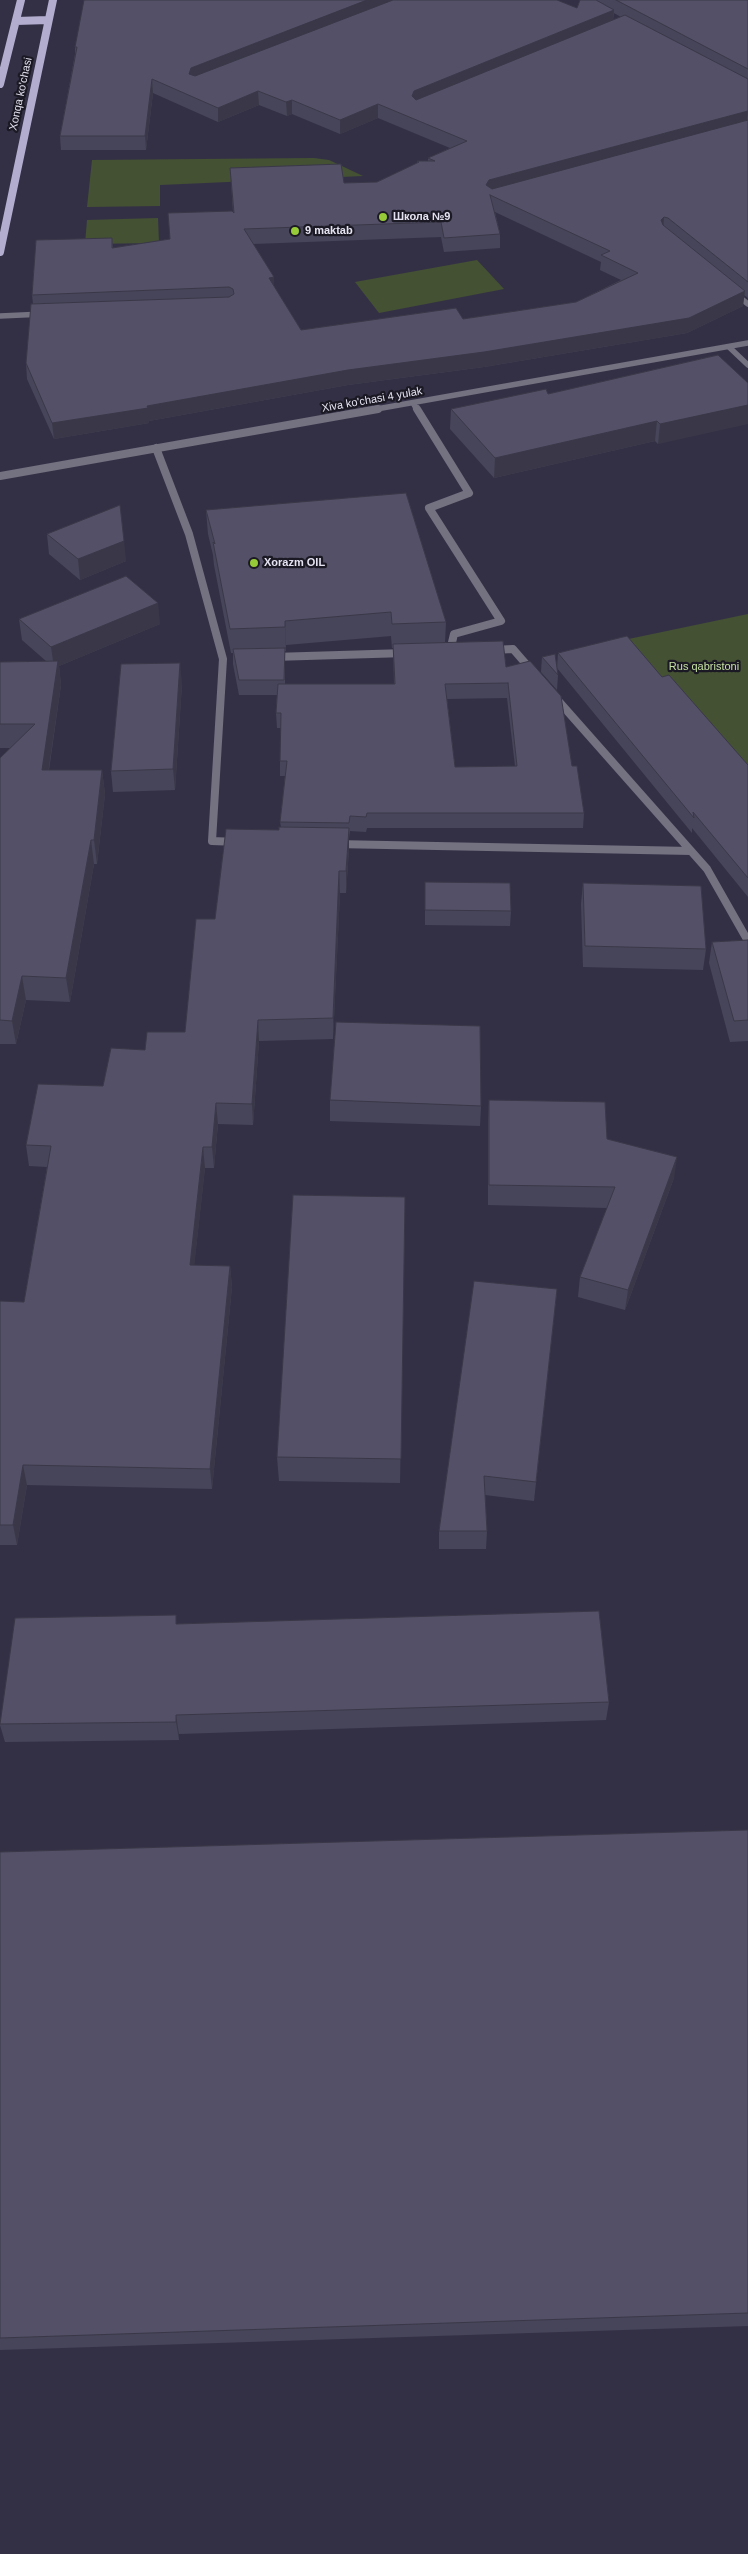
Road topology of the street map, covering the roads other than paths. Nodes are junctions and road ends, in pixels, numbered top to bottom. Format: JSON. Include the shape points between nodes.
{"nodes":[{"id":1,"x":21,"y":0,"type":"edge"},
{"id":2,"x":53,"y":0,"type":"edge"},
{"id":3,"x":48,"y":20,"type":"junction"},
{"id":4,"x":16,"y":21,"type":"junction"},
{"id":5,"x":0,"y":84,"type":"edge"},
{"id":6,"x":0,"y":252,"type":"edge"},
{"id":7,"x":725,"y":285,"type":"edge"},
{"id":8,"x":748,"y":304,"type":"edge"},
{"id":9,"x":48,"y":314,"type":"edge"},
{"id":10,"x":0,"y":316,"type":"edge"},
{"id":11,"x":748,"y":344,"type":"edge"},
{"id":12,"x":729,"y":347,"type":"junction"},
{"id":13,"x":748,"y":365,"type":"edge"},
{"id":14,"x":413,"y":403,"type":"junction"},
{"id":15,"x":156,"y":448,"type":"junction"},
{"id":16,"x":0,"y":476,"type":"edge"},
{"id":17,"x":486,"y":650,"type":"edge"},
{"id":18,"x":450,"y":651,"type":"junction"},
{"id":19,"x":459,"y":651,"type":"edge"},
{"id":20,"x":411,"y":652,"type":"edge"},
{"id":21,"x":441,"y":652,"type":"edge"},
{"id":22,"x":263,"y":657,"type":"edge"},
{"id":23,"x":233,"y":658,"type":"edge"},
{"id":24,"x":223,"y":659,"type":"junction"},
{"id":25,"x":539,"y":679,"type":"edge"},
{"id":26,"x":546,"y":687,"type":"edge"},
{"id":27,"x":252,"y":842,"type":"edge"},
{"id":28,"x":322,"y":843,"type":"edge"},
{"id":29,"x":691,"y":851,"type":"junction"},
{"id":30,"x":748,"y":941,"type":"edge"}],
"edges":[{"from":1,"to":4,"type":"main road","name":"Xonqa ko'chasi"},
{"from":2,"to":3,"type":"main road","name":"Xonqa ko'chasi"},
{"from":3,"to":4,"type":"main road"},
{"from":3,"to":6,"type":"main road","name":"Xonqa ko'chasi"},
{"from":4,"to":5,"type":"main road","name":"Xonqa ko'chasi"},
{"from":7,"to":8,"type":"street"},
{"from":9,"to":10,"type":"street"},
{"from":11,"to":12,"type":"street","name":"Xiva ko'chasi 4 yulak"},
{"from":12,"to":13,"type":"street"},
{"from":12,"to":14,"type":"street","name":"Xiva ko'chasi 4 yulak"},
{"from":14,"to":15,"type":"street","name":"Xiva ko'chasi 4 yulak"},
{"from":14,"to":18,"type":"street","via":[[469,493],[429,508],[501,621],[454,634]]},
{"from":15,"to":16,"type":"street","name":"Xiva ko'chasi 4 yulak"},
{"from":15,"to":24,"type":"street","via":[[189,534]]},
{"from":17,"to":25,"type":"street","via":[[513,649]]},
{"from":18,"to":19,"type":"street"},
{"from":18,"to":21,"type":"street"},
{"from":20,"to":22,"type":"street"},
{"from":23,"to":24,"type":"street"},
{"from":24,"to":27,"type":"street","via":[[212,841]]},
{"from":26,"to":29,"type":"street"},
{"from":28,"to":29,"type":"street"},
{"from":29,"to":30,"type":"street","via":[[707,868]]}]}
